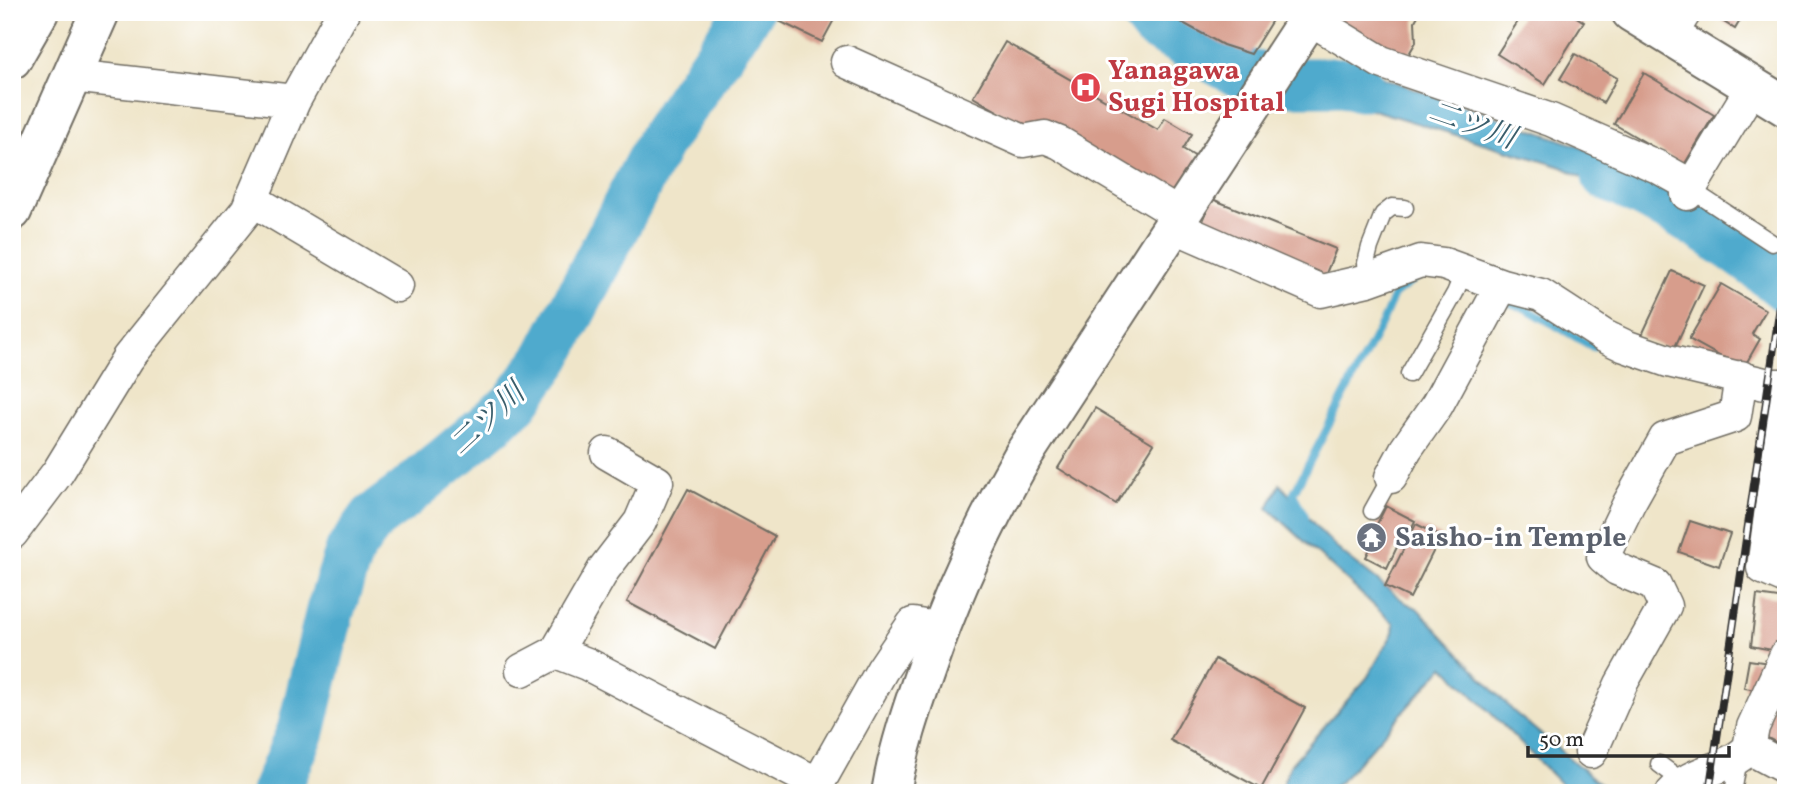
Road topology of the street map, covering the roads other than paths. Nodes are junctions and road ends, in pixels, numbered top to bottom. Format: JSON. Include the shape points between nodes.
{"nodes":[{"id":1,"x":39,"y":12,"type":"edge"},
{"id":2,"x":100,"y":12,"type":"edge"},
{"id":3,"x":344,"y":12,"type":"edge"},
{"id":4,"x":1631,"y":12,"type":"edge"},
{"id":5,"x":1307,"y":14,"type":"edge"},
{"id":6,"x":1678,"y":24,"type":"edge"},
{"id":7,"x":12,"y":59,"type":"edge"},
{"id":8,"x":847,"y":62,"type":"dead end"},
{"id":9,"x":72,"y":76,"type":"junction"},
{"id":10,"x":1752,"y":87,"type":"junction"},
{"id":11,"x":294,"y":101,"type":"junction"},
{"id":12,"x":1786,"y":107,"type":"edge"},
{"id":13,"x":1690,"y":190,"type":"junction"},
{"id":14,"x":251,"y":199,"type":"junction"},
{"id":15,"x":1405,"y":208,"type":"dead end"},
{"id":16,"x":12,"y":211,"type":"edge"},
{"id":17,"x":1176,"y":220,"type":"junction"},
{"id":18,"x":1772,"y":243,"type":"dead end"},
{"id":19,"x":1367,"y":280,"type":"junction"},
{"id":20,"x":1460,"y":281,"type":"junction"},
{"id":21,"x":397,"y":286,"type":"dead end"},
{"id":22,"x":1497,"y":295,"type":"junction"},
{"id":23,"x":1409,"y":374,"type":"dead end"},
{"id":24,"x":1741,"y":377,"type":"junction"},
{"id":25,"x":1786,"y":385,"type":"edge"},
{"id":26,"x":1786,"y":398,"type":"edge"},
{"id":27,"x":607,"y":453,"type":"dead end"},
{"id":28,"x":1391,"y":477,"type":"joint"},
{"id":29,"x":1372,"y":511,"type":"dead end"},
{"id":30,"x":12,"y":533,"type":"edge"},
{"id":31,"x":1786,"y":578,"type":"edge"},
{"id":32,"x":940,"y":629,"type":"junction"},
{"id":33,"x":556,"y":652,"type":"junction"},
{"id":34,"x":1786,"y":655,"type":"edge"},
{"id":35,"x":522,"y":670,"type":"dead end"},
{"id":36,"x":1591,"y":752,"type":"dead end"},
{"id":37,"x":1744,"y":753,"type":"junction"},
{"id":38,"x":1786,"y":768,"type":"edge"},
{"id":39,"x":1671,"y":779,"type":"edge"},
{"id":40,"x":891,"y":793,"type":"edge"},
{"id":41,"x":1733,"y":793,"type":"edge"}],
"edges":[{"from":1,"to":7,"type":"main road"},
{"from":2,"to":9,"type":"main road"},
{"from":3,"to":11,"type":"street"},
{"from":4,"to":6,"type":"main road"},
{"from":5,"to":13,"type":"street","via":[[1381,62],[1551,120],[1658,167]]},
{"from":5,"to":17,"type":"main road"},
{"from":6,"to":10,"type":"main road"},
{"from":8,"to":17,"type":"street","via":[[1023,141],[1045,137],[1060,143]]},
{"from":9,"to":11,"type":"street"},
{"from":9,"to":16,"type":"main road"},
{"from":10,"to":12,"type":"main road"},
{"from":10,"to":13,"type":"street"},
{"from":11,"to":14,"type":"street"},
{"from":13,"to":18,"type":"lane"},
{"from":14,"to":21,"type":"street"},
{"from":14,"to":30,"type":"street","via":[[247,210],[128,358],[58,472]]},
{"from":15,"to":19,"type":"lane","via":[[1392,207],[1383,214],[1366,263]]},
{"from":17,"to":19,"type":"street","via":[[1321,290]]},
{"from":17,"to":32,"type":"main road","via":[[1005,486]]},
{"from":19,"to":20,"type":"street","via":[[1421,261],[1444,264]]},
{"from":20,"to":22,"type":"street"},
{"from":20,"to":23,"type":"lane"},
{"from":22,"to":24,"type":"street","via":[[1541,295],[1625,346]]},
{"from":22,"to":28,"type":"street","via":[[1437,405]]},
{"from":24,"to":25,"type":"street"},
{"from":24,"to":36,"type":"street","via":[[1735,416],[1665,439],[1603,557],[1617,569],[1655,585],[1665,606],[1621,684]]},
{"from":26,"to":31,"type":"street","via":[[1763,556],[1763,568]]},
{"from":27,"to":33,"type":"street","via":[[657,482],[640,522],[604,569]]},
{"from":28,"to":29,"type":"lane"},
{"from":32,"to":33,"type":"street","via":[[913,624],[818,784]]},
{"from":32,"to":40,"type":"main road","via":[[911,711]]},
{"from":33,"to":35,"type":"street"},
{"from":34,"to":37,"type":"street"},
{"from":37,"to":38,"type":"street"},
{"from":37,"to":39,"type":"street"},
{"from":37,"to":41,"type":"lane"}]}
